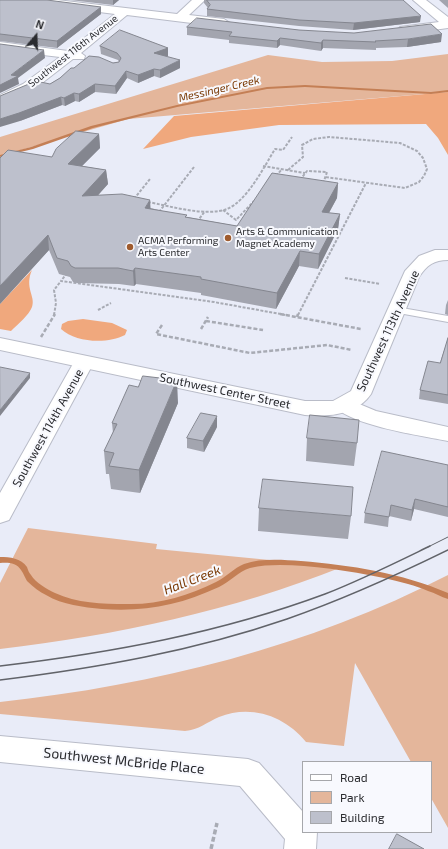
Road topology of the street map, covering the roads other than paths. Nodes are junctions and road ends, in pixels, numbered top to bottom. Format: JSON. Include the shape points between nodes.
{"nodes":[{"id":1,"x":28,"y":0,"type":"edge"},
{"id":2,"x":199,"y":0,"type":"edge"},
{"id":3,"x":419,"y":0,"type":"edge"},
{"id":4,"x":74,"y":2,"type":"edge"},
{"id":5,"x":124,"y":12,"type":"junction"},
{"id":6,"x":179,"y":18,"type":"junction"},
{"id":7,"x":448,"y":24,"type":"edge"},
{"id":8,"x":239,"y":25,"type":"edge"},
{"id":9,"x":389,"y":32,"type":"edge"},
{"id":10,"x":0,"y":46,"type":"edge"},
{"id":11,"x":71,"y":55,"type":"junction"},
{"id":12,"x":92,"y":58,"type":"edge"},
{"id":13,"x":0,"y":100,"type":"edge"},
{"id":14,"x":439,"y":256,"type":"edge"},
{"id":15,"x":396,"y":310,"type":"junction"},
{"id":16,"x":448,"y":319,"type":"edge"},
{"id":17,"x":0,"y":344,"type":"edge"},
{"id":18,"x":84,"y":362,"type":"junction"},
{"id":19,"x":345,"y":405,"type":"junction"},
{"id":20,"x":448,"y":434,"type":"edge"},
{"id":21,"x":0,"y":514,"type":"edge"},
{"id":22,"x":0,"y":749,"type":"edge"},
{"id":23,"x":300,"y":849,"type":"edge"}],
"edges":[{"from":1,"to":4,"type":"street"},
{"from":2,"to":6,"type":"street"},
{"from":3,"to":7,"type":"street"},
{"from":4,"to":5,"type":"street"},
{"from":5,"to":6,"type":"street"},
{"from":5,"to":11,"type":"street","name":"Southwest 116th Avenue"},
{"from":6,"to":8,"type":"street"},
{"from":7,"to":9,"type":"street"},
{"from":10,"to":11,"type":"street"},
{"from":11,"to":12,"type":"street"},
{"from":11,"to":13,"type":"street","name":"Southwest 116th Avenue","via":[[28,88]]},
{"from":14,"to":15,"type":"street","name":"Southwest 113th Avenue","via":[[421,261],[410,277]]},
{"from":15,"to":16,"type":"lane"},
{"from":15,"to":19,"type":"street","name":"Southwest 113th Avenue","via":[[360,394]]},
{"from":17,"to":18,"type":"street","name":"Southwest Center Street"},
{"from":18,"to":19,"type":"street","name":"Southwest Center Street","via":[[305,408],[322,410]]},
{"from":18,"to":21,"type":"street","name":"Southwest 114th Avenue"},
{"from":19,"to":20,"type":"street","via":[[370,417]]},
{"from":22,"to":23,"type":"street","name":"Southwest McBride Place","via":[[248,773],[302,834]]}]}
